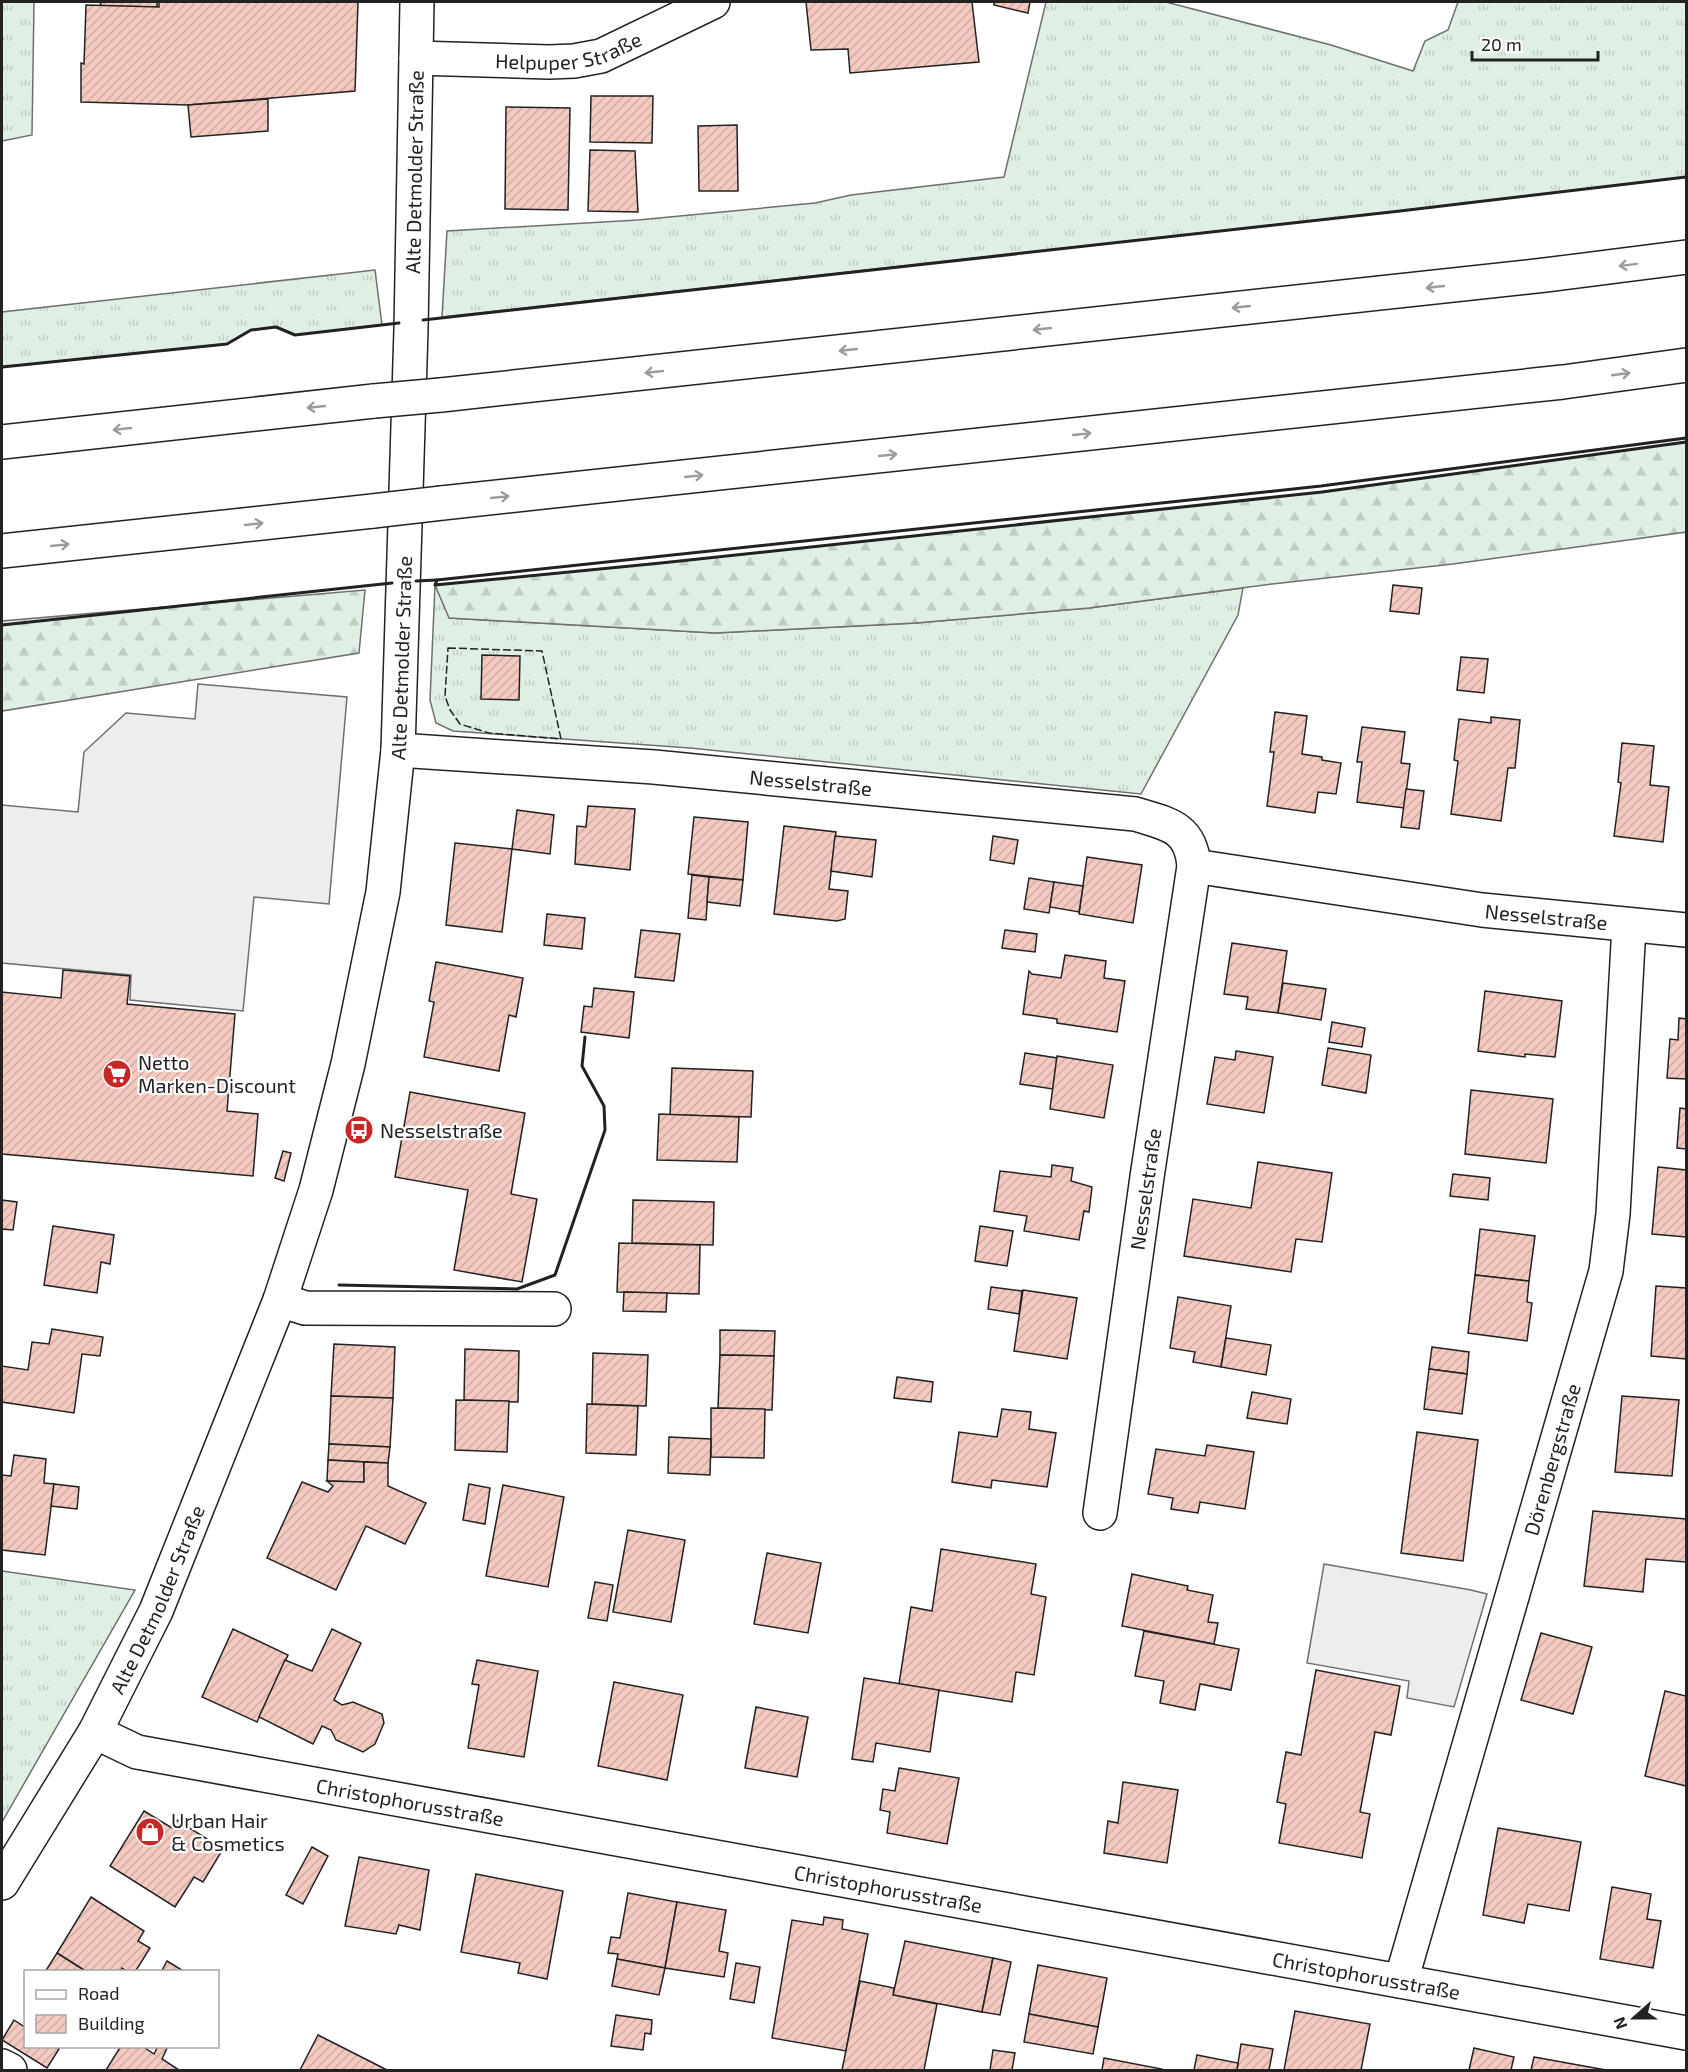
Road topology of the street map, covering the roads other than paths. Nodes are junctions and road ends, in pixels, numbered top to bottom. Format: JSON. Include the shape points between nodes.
{"nodes":[{"id":1,"x":417,"y":2,"type":"edge"},
{"id":2,"x":713,"y":2,"type":"edge"},
{"id":3,"x":416,"y":58,"type":"junction"},
{"id":4,"x":1686,"y":257,"type":"edge"},
{"id":5,"x":1686,"y":365,"type":"edge"},
{"id":6,"x":2,"y":442,"type":"edge"},
{"id":7,"x":2,"y":551,"type":"edge"},
{"id":8,"x":398,"y":750,"type":"junction"},
{"id":9,"x":1194,"y":866,"type":"junction"},
{"id":10,"x":1629,"y":926,"type":"junction"},
{"id":11,"x":1686,"y":930,"type":"edge"},
{"id":12,"x":280,"y":1300,"type":"junction"},
{"id":13,"x":554,"y":1309,"type":"dead end"},
{"id":14,"x":1100,"y":1514,"type":"dead end"},
{"id":15,"x":95,"y":1732,"type":"junction"},
{"id":16,"x":2,"y":1883,"type":"edge"},
{"id":17,"x":1401,"y":1981,"type":"junction"},
{"id":18,"x":1686,"y":2033,"type":"edge"},
{"id":19,"x":2,"y":2066,"type":"edge"},
{"id":20,"x":10,"y":2070,"type":"edge"}],
"edges":[{"from":1,"to":3,"type":"main road","name":"Alte Detmolder Straße"},
{"from":2,"to":3,"type":"main road","name":"Helpuper Straße","via":[[601,56],[549,62]]},
{"from":3,"to":8,"type":"main road","name":"Alte Detmolder Straße"},
{"from":4,"to":6,"type":"main road","one_way":true,"bridge":true},
{"from":7,"to":5,"type":"main road","one_way":true,"bridge":true},
{"from":8,"to":9,"type":"main road","name":"Nesselstraße","via":[[654,767],[1136,814],[1162,822],[1184,835],[1193,849]]},
{"from":8,"to":12,"type":"main road","name":"Alte Detmolder Straße","via":[[383,892],[365,988],[316,1190]]},
{"from":9,"to":10,"type":"main road","name":"Nesselstraße","via":[[1482,910]]},
{"from":9,"to":14,"type":"main road","name":"Nesselstraße"},
{"from":10,"to":11,"type":"main road","name":"Nesselstraße"},
{"from":10,"to":17,"type":"main road","name":"Dörenbergstraße","via":[[1606,1271]]},
{"from":12,"to":13,"type":"main road","via":[[305,1308]]},
{"from":12,"to":15,"type":"main road","name":"Alte Detmolder Straße","via":[[156,1611]]},
{"from":15,"to":16,"type":"main road","name":"Alte Detmolder Straße"},
{"from":15,"to":17,"type":"main road","name":"Christophorusstraße","via":[[137,1752]]},
{"from":17,"to":18,"type":"main road","name":"Christophorusstraße"},
{"from":19,"to":20,"type":"main road"}]}
